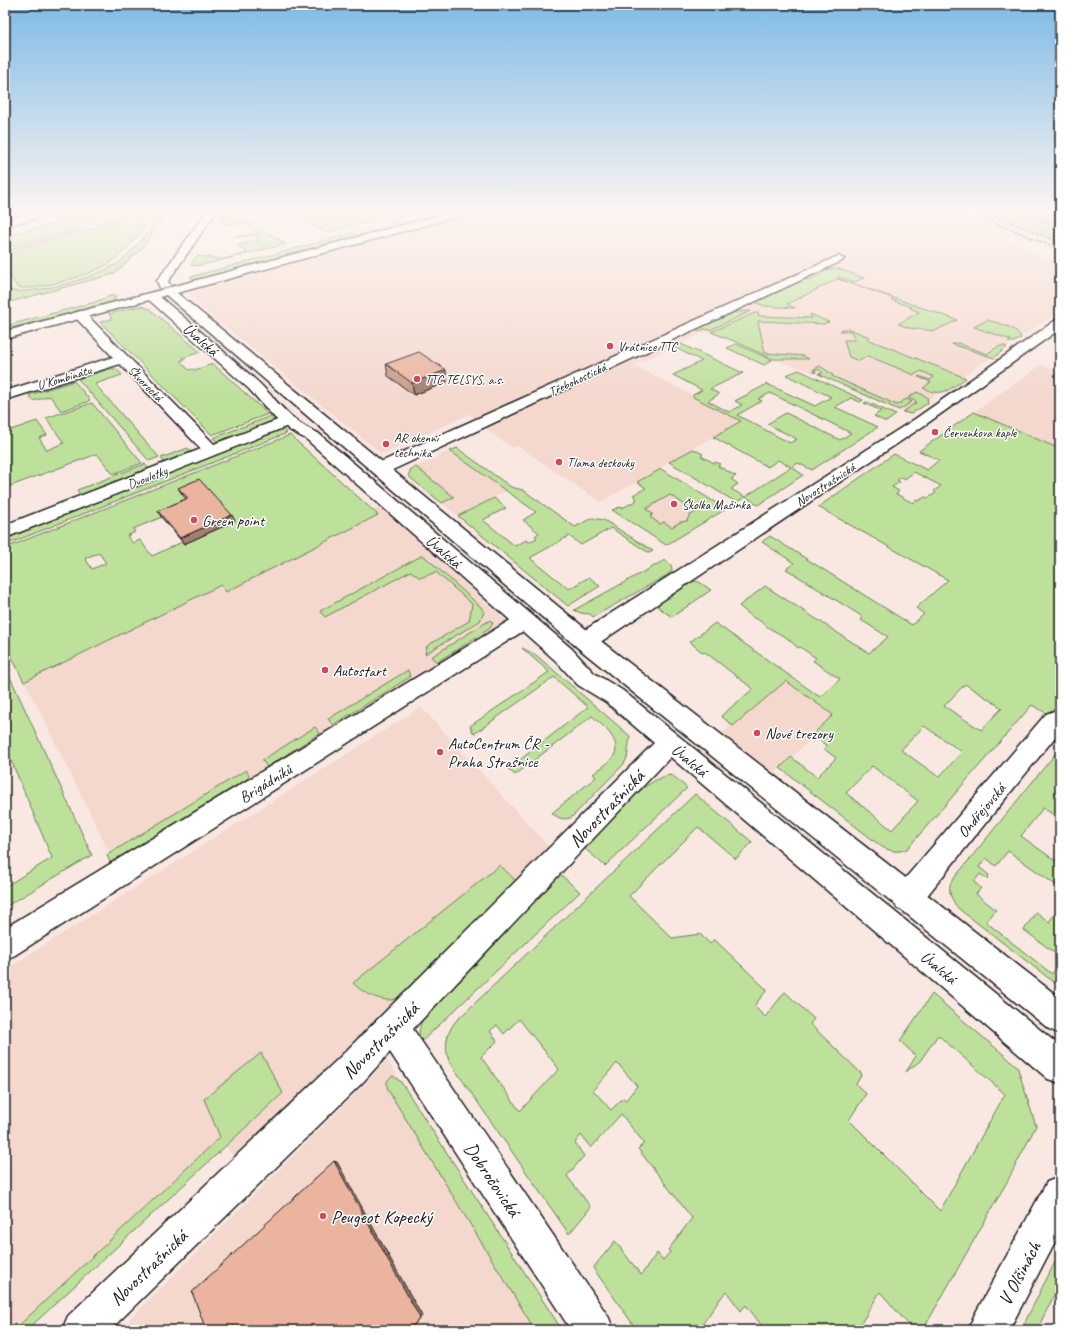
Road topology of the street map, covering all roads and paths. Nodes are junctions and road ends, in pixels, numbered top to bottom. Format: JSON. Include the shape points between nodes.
{"nodes":[{"id":1,"x":172,"y":274,"type":"edge"},
{"id":2,"x":206,"y":274,"type":"edge"},
{"id":3,"x":212,"y":274,"type":"edge"},
{"id":4,"x":804,"y":274,"type":"edge"},
{"id":5,"x":165,"y":286,"type":"junction"},
{"id":6,"x":147,"y":290,"type":"junction"},
{"id":7,"x":102,"y":296,"type":"dead end"},
{"id":8,"x":80,"y":315,"type":"junction"},
{"id":9,"x":1060,"y":323,"type":"edge"},
{"id":10,"x":5,"y":325,"type":"edge"},
{"id":11,"x":5,"y":335,"type":"edge"},
{"id":12,"x":122,"y":359,"type":"junction"},
{"id":13,"x":5,"y":396,"type":"edge"},
{"id":14,"x":312,"y":412,"type":"junction"},
{"id":15,"x":288,"y":421,"type":"junction"},
{"id":16,"x":212,"y":451,"type":"junction"},
{"id":17,"x":380,"y":468,"type":"junction"},
{"id":18,"x":5,"y":532,"type":"edge"},
{"id":19,"x":546,"y":607,"type":"junction"},
{"id":20,"x":524,"y":621,"type":"junction"},
{"id":21,"x":586,"y":640,"type":"junction"},
{"id":22,"x":564,"y":655,"type":"junction"},
{"id":23,"x":1054,"y":721,"type":"dead end"},
{"id":24,"x":669,"y":743,"type":"junction"},
{"id":25,"x":907,"y":898,"type":"junction"},
{"id":26,"x":5,"y":945,"type":"edge"},
{"id":27,"x":1060,"y":1018,"type":"edge"},
{"id":28,"x":393,"y":1028,"type":"junction"},
{"id":29,"x":1060,"y":1067,"type":"edge"},
{"id":30,"x":1060,"y":1195,"type":"edge"},
{"id":31,"x":82,"y":1330,"type":"edge"},
{"id":32,"x":594,"y":1330,"type":"edge"},
{"id":33,"x":988,"y":1330,"type":"edge"}],
"edges":[{"from":1,"to":5,"type":"street"},
{"from":2,"to":5,"type":"street"},
{"from":3,"to":5,"type":"street"},
{"from":4,"to":17,"type":"street","name":"Třebohostická"},
{"from":5,"to":6,"type":"street"},
{"from":5,"to":14,"type":"street","name":"Úvalská"},
{"from":6,"to":8,"type":"street"},
{"from":6,"to":15,"type":"street","name":"Úvalská","via":[[254,386]]},
{"from":7,"to":10,"type":"street"},
{"from":8,"to":11,"type":"street"},
{"from":8,"to":12,"type":"street","name":"Škvorecká"},
{"from":9,"to":21,"type":"street","name":"Novostrašnická","via":[[920,422]]},
{"from":12,"to":13,"type":"street","name":"U Kombinátu"},
{"from":12,"to":16,"type":"street","name":"Škvorecká"},
{"from":14,"to":15,"type":"street","name":"Dvouletky"},
{"from":14,"to":17,"type":"street","name":"Úvalská"},
{"from":15,"to":16,"type":"street","name":"Dvouletky"},
{"from":15,"to":20,"type":"street","name":"Úvalská","via":[[302,433],[312,436]]},
{"from":16,"to":18,"type":"street","name":"Dvouletky"},
{"from":17,"to":19,"type":"street","name":"Úvalská"},
{"from":19,"to":20,"type":"street","name":"Brigádníků"},
{"from":19,"to":21,"type":"street","name":"Úvalská"},
{"from":20,"to":22,"type":"street","name":"Úvalská"},
{"from":20,"to":26,"type":"street","name":"Brigádníků"},
{"from":21,"to":22,"type":"street","name":"Novostrašnická"},
{"from":21,"to":25,"type":"street","name":"Úvalská"},
{"from":22,"to":24,"type":"street","name":"Úvalská","via":[[576,671],[597,689],[614,696]]},
{"from":23,"to":25,"type":"street","name":"Ondřejovská"},
{"from":24,"to":28,"type":"street","name":"Novostrašnická"},
{"from":24,"to":29,"type":"street","name":"Úvalská"},
{"from":25,"to":27,"type":"street","name":"Úvalská"},
{"from":28,"to":31,"type":"street","name":"Novostrašnická"},
{"from":28,"to":32,"type":"street","name":"Dobročovická"},
{"from":30,"to":33,"type":"street","name":"V Olšinách"}]}
